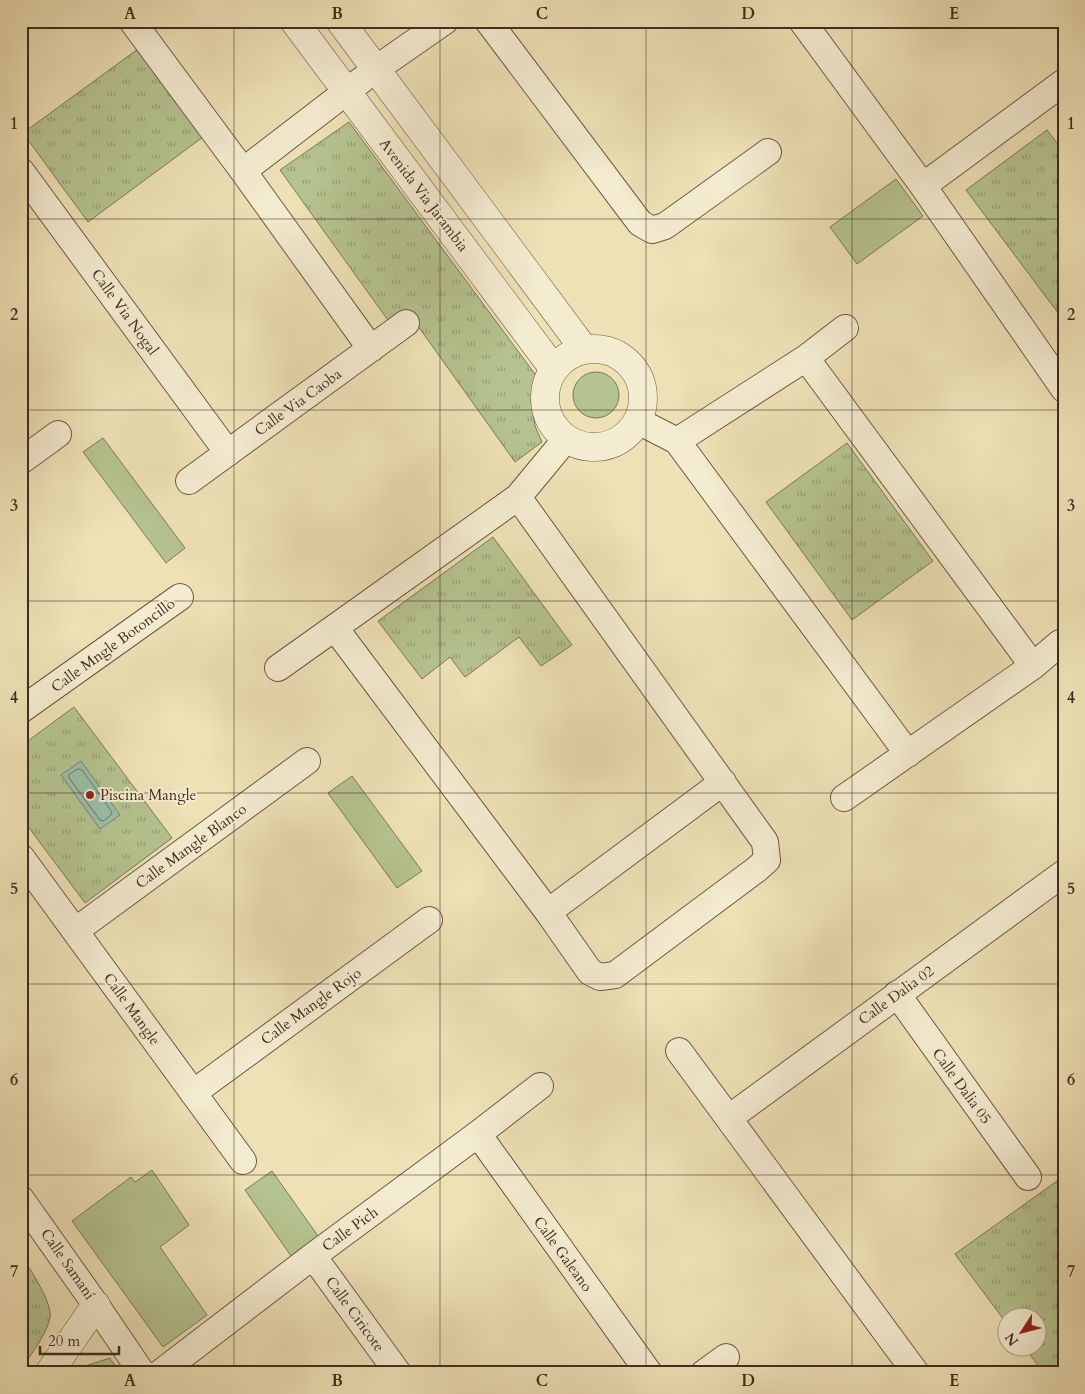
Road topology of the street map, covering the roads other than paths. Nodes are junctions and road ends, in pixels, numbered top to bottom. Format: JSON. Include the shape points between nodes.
{"nodes":[{"id":1,"x":132,"y":21,"type":"edge"},
{"id":2,"x":294,"y":21,"type":"edge"},
{"id":3,"x":340,"y":21,"type":"edge"},
{"id":4,"x":445,"y":21,"type":"edge"},
{"id":5,"x":488,"y":21,"type":"edge"},
{"id":6,"x":802,"y":21,"type":"edge"},
{"id":7,"x":376,"y":69,"type":"junction"},
{"id":8,"x":1064,"y":82,"type":"edge"},
{"id":9,"x":347,"y":91,"type":"junction"},
{"id":10,"x":768,"y":152,"type":"dead end"},
{"id":11,"x":21,"y":171,"type":"edge"},
{"id":12,"x":243,"y":171,"type":"junction"},
{"id":13,"x":923,"y":186,"type":"junction"},
{"id":14,"x":406,"y":323,"type":"dead end"},
{"id":15,"x":845,"y":328,"type":"dead end"},
{"id":16,"x":371,"y":348,"type":"junction"},
{"id":17,"x":584,"y":349,"type":"junction"},
{"id":18,"x":806,"y":358,"type":"junction"},
{"id":19,"x":554,"y":368,"type":"junction"},
{"id":20,"x":1059,"y":372,"type":"edge"},
{"id":21,"x":638,"y":420,"type":"junction"},
{"id":22,"x":58,"y":434,"type":"dead end"},
{"id":23,"x":566,"y":439,"type":"junction"},
{"id":24,"x":677,"y":441,"type":"junction"},
{"id":25,"x":228,"y":453,"type":"junction"},
{"id":26,"x":21,"y":461,"type":"edge"},
{"id":27,"x":189,"y":481,"type":"dead end"},
{"id":28,"x":518,"y":497,"type":"junction"},
{"id":29,"x":180,"y":597,"type":"dead end"},
{"id":30,"x":335,"y":628,"type":"junction"},
{"id":31,"x":1060,"y":643,"type":"dead end"},
{"id":32,"x":1033,"y":666,"type":"junction"},
{"id":33,"x":278,"y":668,"type":"dead end"},
{"id":34,"x":21,"y":710,"type":"edge"},
{"id":35,"x":908,"y":754,"type":"junction"},
{"id":36,"x":307,"y":761,"type":"dead end"},
{"id":37,"x":723,"y":782,"type":"junction"},
{"id":38,"x":844,"y":798,"type":"dead end"},
{"id":39,"x":21,"y":857,"type":"edge"},
{"id":40,"x":1062,"y":877,"type":"edge"},
{"id":41,"x":548,"y":912,"type":"junction"},
{"id":42,"x":429,"y":920,"type":"dead end"},
{"id":43,"x":75,"y":931,"type":"junction"},
{"id":44,"x":897,"y":994,"type":"junction"},
{"id":45,"x":679,"y":1051,"type":"dead end"},
{"id":46,"x":540,"y":1086,"type":"dead end"},
{"id":47,"x":193,"y":1093,"type":"junction"},
{"id":48,"x":729,"y":1118,"type":"junction"},
{"id":49,"x":478,"y":1134,"type":"junction"},
{"id":50,"x":243,"y":1161,"type":"dead end"},
{"id":51,"x":1028,"y":1178,"type":"dead end"},
{"id":52,"x":21,"y":1199,"type":"edge"},
{"id":53,"x":313,"y":1256,"type":"junction"},
{"id":54,"x":96,"y":1305,"type":"junction"},
{"id":55,"x":726,"y":1357,"type":"dead end"},
{"id":56,"x":49,"y":1373,"type":"edge"},
{"id":57,"x":142,"y":1373,"type":"edge"},
{"id":58,"x":160,"y":1373,"type":"edge"},
{"id":59,"x":398,"y":1373,"type":"edge"},
{"id":60,"x":649,"y":1373,"type":"edge"},
{"id":61,"x":704,"y":1373,"type":"edge"},
{"id":62,"x":916,"y":1373,"type":"edge"}],
"edges":[{"from":1,"to":12,"type":"street"},
{"from":2,"to":9,"type":"street","name":"Avenida Via Jarambia"},
{"from":3,"to":7,"type":"street"},
{"from":4,"to":7,"type":"street"},
{"from":5,"to":10,"type":"street","via":[[640,223],[652,230],[665,226]]},
{"from":6,"to":13,"type":"street"},
{"from":7,"to":9,"type":"street"},
{"from":7,"to":17,"type":"street"},
{"from":8,"to":13,"type":"street"},
{"from":9,"to":12,"type":"street"},
{"from":9,"to":19,"type":"street","name":"Avenida Via Jarambia"},
{"from":11,"to":25,"type":"street","name":"Calle Via Nogal"},
{"from":12,"to":16,"type":"street"},
{"from":13,"to":20,"type":"street"},
{"from":14,"to":16,"type":"street","name":"Calle Via Caoba"},
{"from":15,"to":18,"type":"street"},
{"from":16,"to":25,"type":"street","name":"Calle Via Caoba"},
{"from":17,"to":19,"type":"street","via":[[562,359]]},
{"from":17,"to":21,"type":"street","via":[[600,348],[615,353],[638,374],[643,405]]},
{"from":18,"to":24,"type":"street"},
{"from":18,"to":32,"type":"street"},
{"from":19,"to":23,"type":"street","via":[[546,382],[544,398],[554,428]]},
{"from":21,"to":23,"type":"street","via":[[628,434],[614,443],[598,447],[581,446]]},
{"from":21,"to":24,"type":"street"},
{"from":22,"to":26,"type":"street"},
{"from":23,"to":28,"type":"street"},
{"from":24,"to":35,"type":"street"},
{"from":25,"to":27,"type":"street","name":"Calle Via Caoba"},
{"from":28,"to":30,"type":"street"},
{"from":28,"to":37,"type":"street"},
{"from":29,"to":34,"type":"street","name":"Calle Mngle Botoncillo"},
{"from":30,"to":33,"type":"street"},
{"from":30,"to":41,"type":"street"},
{"from":31,"to":32,"type":"street"},
{"from":32,"to":35,"type":"street"},
{"from":35,"to":38,"type":"street"},
{"from":36,"to":43,"type":"street","name":"Calle Mangle Blanco"},
{"from":37,"to":41,"type":"street"},
{"from":37,"to":41,"type":"street","via":[[766,842],[767,860],[615,975],[600,977],[590,972]]},
{"from":39,"to":43,"type":"street","name":"Calle Mangle"},
{"from":40,"to":44,"type":"street","name":"Calle Dalia 02"},
{"from":42,"to":47,"type":"street","name":"Calle Mangle Rojo"},
{"from":43,"to":47,"type":"street","name":"Calle Mangle"},
{"from":44,"to":48,"type":"street","name":"Calle Dalia 02"},
{"from":44,"to":51,"type":"street","name":"Calle Dalia 05"},
{"from":45,"to":48,"type":"street"},
{"from":46,"to":49,"type":"street","name":"Calle Pich"},
{"from":47,"to":50,"type":"street","name":"Calle Mangle"},
{"from":48,"to":62,"type":"street"},
{"from":49,"to":53,"type":"street","name":"Calle Pich"},
{"from":49,"to":60,"type":"street","name":"Calle Galeano"},
{"from":52,"to":54,"type":"street","name":"Calle Samaní"},
{"from":53,"to":58,"type":"street","name":"Calle Pich"},
{"from":53,"to":59,"type":"street","name":"Calle Ciricote"},
{"from":54,"to":56,"type":"street"},
{"from":54,"to":57,"type":"street","name":"Calle Samaní"},
{"from":55,"to":61,"type":"street"}]}
